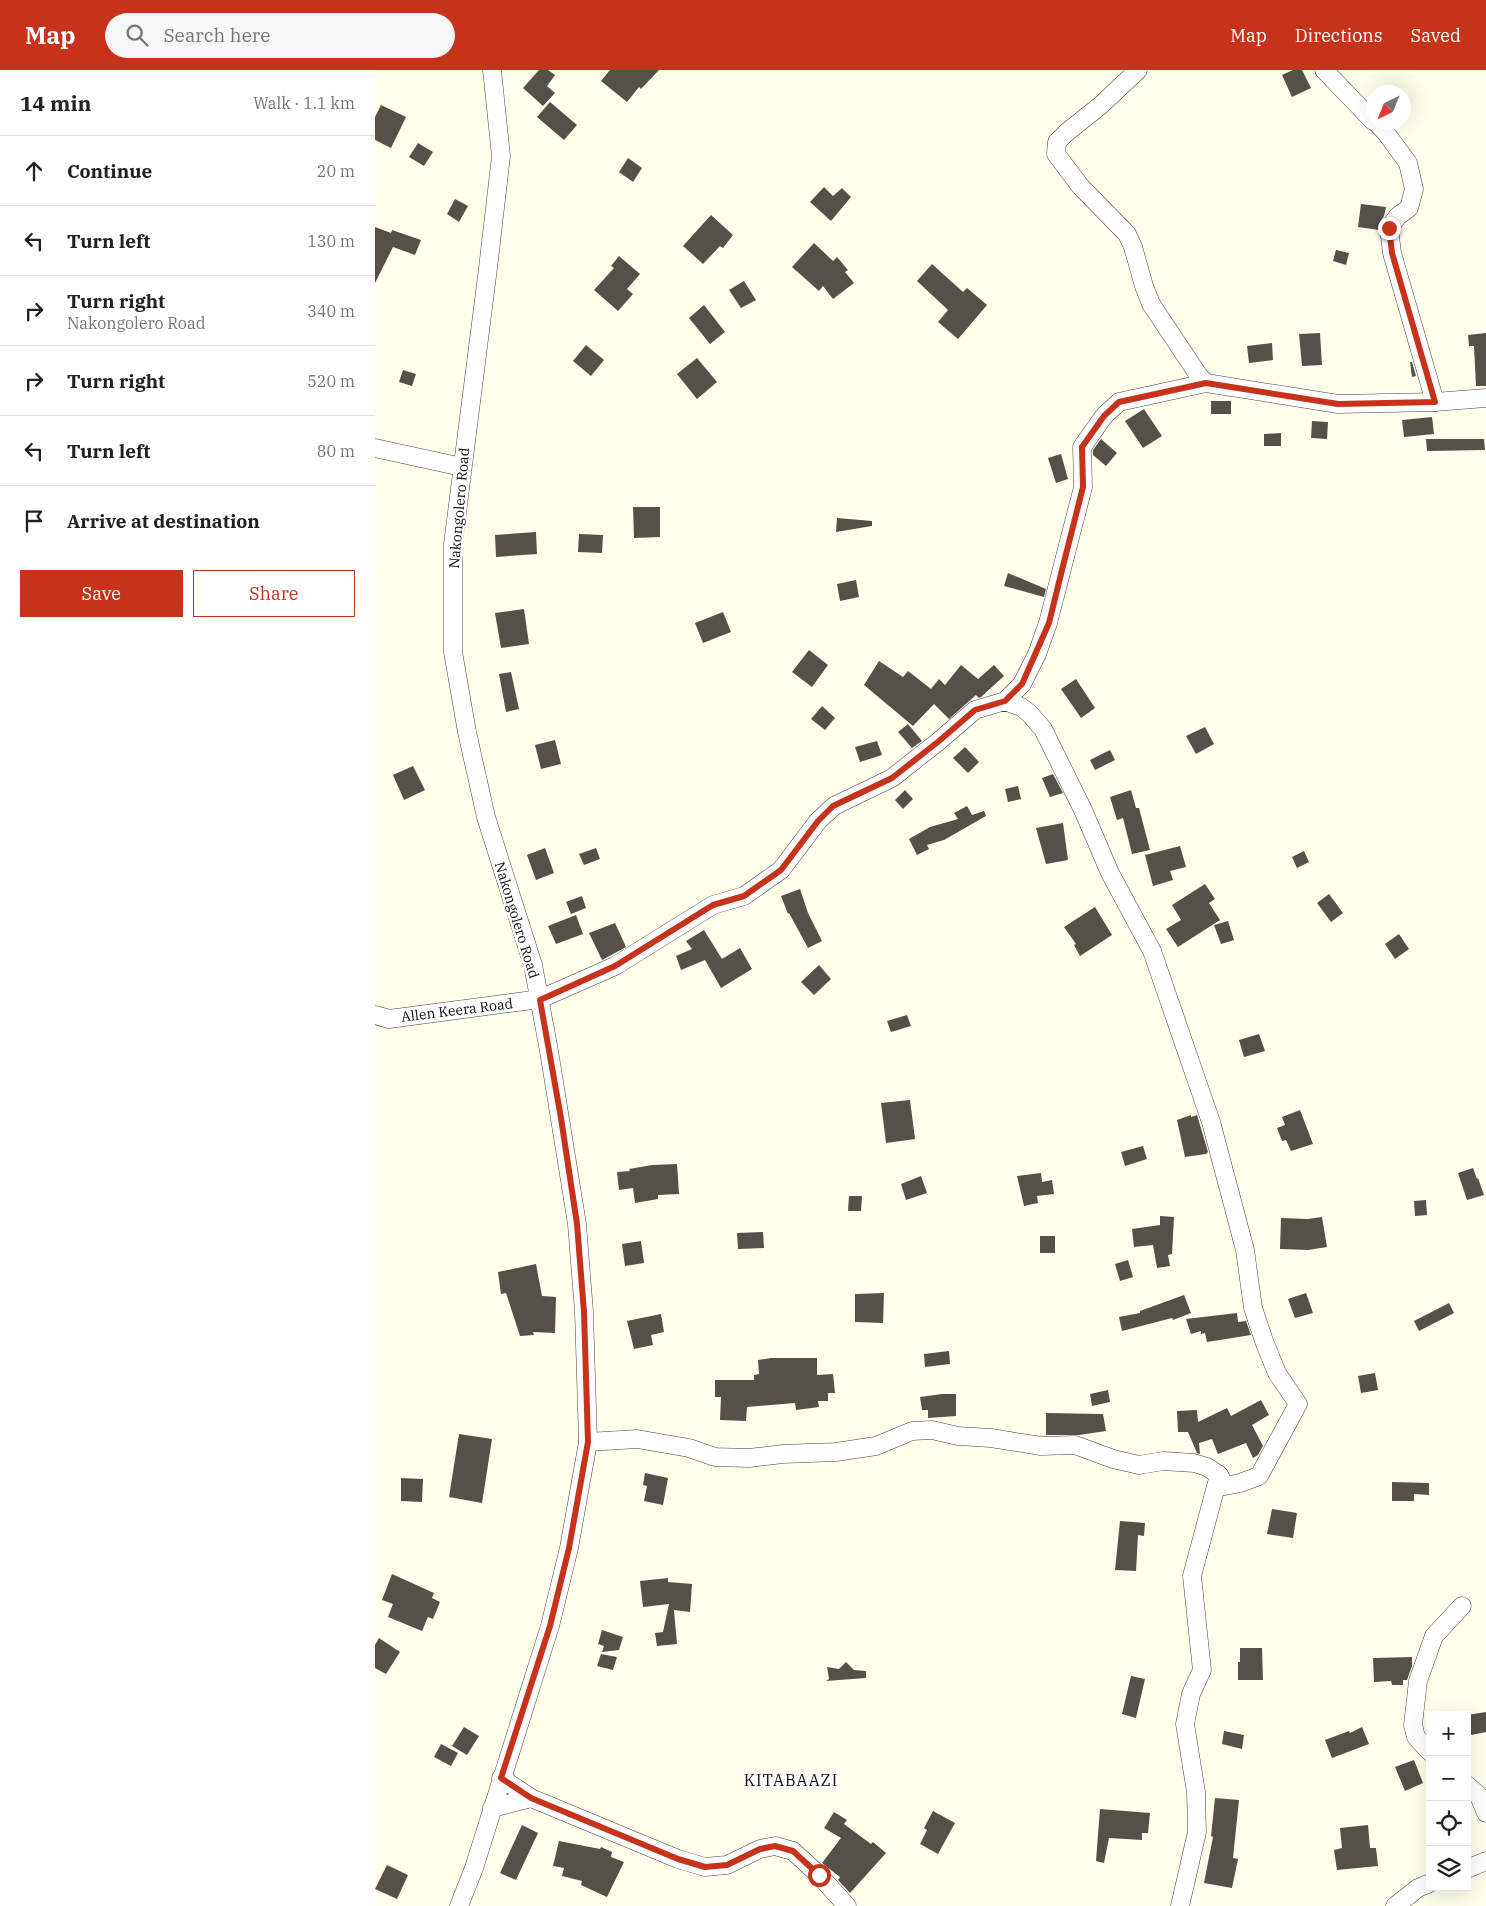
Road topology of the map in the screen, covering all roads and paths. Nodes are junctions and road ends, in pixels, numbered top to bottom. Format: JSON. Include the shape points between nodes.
{"nodes":[{"id":1,"x":492,"y":70,"type":"edge"},
{"id":2,"x":1138,"y":70,"type":"edge"},
{"id":3,"x":1324,"y":70,"type":"edge"},
{"id":4,"x":1366,"y":114,"type":"edge"},
{"id":5,"x":1383,"y":130,"type":"edge"},
{"id":6,"x":1206,"y":383,"type":"junction"},
{"id":7,"x":1486,"y":398,"type":"edge"},
{"id":8,"x":1435,"y":402,"type":"junction"},
{"id":9,"x":375,"y":448,"type":"edge"},
{"id":10,"x":462,"y":467,"type":"junction"},
{"id":11,"x":1005,"y":701,"type":"junction"},
{"id":12,"x":540,"y":1000,"type":"junction"},
{"id":13,"x":375,"y":1015,"type":"edge"},
{"id":14,"x":588,"y":1442,"type":"junction"},
{"id":15,"x":1219,"y":1475,"type":"junction"},
{"id":16,"x":1462,"y":1606,"type":"dead end"},
{"id":17,"x":1426,"y":1747,"type":"edge"},
{"id":18,"x":501,"y":1778,"type":"junction"},
{"id":19,"x":1471,"y":1789,"type":"edge"},
{"id":20,"x":531,"y":1798,"type":"junction"},
{"id":21,"x":492,"y":1808,"type":"junction"},
{"id":22,"x":1486,"y":1812,"type":"edge"},
{"id":23,"x":1486,"y":1861,"type":"edge"},
{"id":24,"x":1471,"y":1867,"type":"edge"},
{"id":25,"x":1426,"y":1885,"type":"edge"},
{"id":26,"x":459,"y":1906,"type":"edge"},
{"id":27,"x":847,"y":1906,"type":"edge"},
{"id":28,"x":1180,"y":1906,"type":"edge"},
{"id":29,"x":1395,"y":1906,"type":"edge"}],
"edges":[{"from":1,"to":10,"type":"street","name":"Nakongolero Road","via":[[501,156]]},
{"from":2,"to":6,"type":"street","via":[[1057,142],[1056,154],[1081,188],[1127,234],[1151,304]]},
{"from":3,"to":4,"type":"street"},
{"from":5,"to":8,"type":"street","via":[[1408,163],[1414,189],[1409,208],[1389,228],[1392,253]]},
{"from":6,"to":8,"type":"street","via":[[1338,404]]},
{"from":6,"to":11,"type":"street","via":[[1119,402],[1104,416],[1082,447],[1083,487],[1049,623],[1022,684]]},
{"from":7,"to":8,"type":"street"},
{"from":9,"to":10,"type":"street"},
{"from":10,"to":12,"type":"street","name":"Nakongolero Road","via":[[453,544],[453,652],[486,817],[533,966]]},
{"from":11,"to":12,"type":"street","name":"Allen Keera Road","via":[[975,710],[892,778],[833,806],[781,870],[744,896],[713,905],[615,966]]},
{"from":11,"to":15,"type":"street","via":[[1021,706],[1043,729],[1110,873],[1152,951],[1211,1122],[1245,1250],[1253,1308],[1277,1373],[1299,1404],[1259,1476],[1225,1486]]},
{"from":12,"to":13,"type":"street","name":"Allen Keera Road","via":[[389,1019]]},
{"from":12,"to":14,"type":"street","name":"Nakongolero Road","via":[[577,1224],[584,1312]]},
{"from":14,"to":15,"type":"street","via":[[637,1439],[689,1448],[715,1457],[749,1458],[876,1446],[912,1431],[932,1430],[1041,1446],[1075,1445],[1139,1465],[1163,1461],[1194,1463]]},
{"from":14,"to":18,"type":"street","name":"Nakongolero Road","via":[[569,1548],[550,1626]]},
{"from":15,"to":28,"type":"street","via":[[1192,1576],[1202,1670],[1191,1694],[1185,1724],[1196,1792],[1197,1832]]},
{"from":16,"to":17,"type":"street","via":[[1433,1636],[1418,1681],[1413,1725],[1417,1737]]},
{"from":18,"to":20,"type":"street"},
{"from":18,"to":21,"type":"street","name":"Nakongolero Road"},
{"from":19,"to":22,"type":"street","via":[[1479,1796]]},
{"from":20,"to":21,"type":"street"},
{"from":20,"to":27,"type":"street","via":[[678,1859],[705,1867],[727,1865],[760,1849],[775,1846],[793,1851]]},
{"from":21,"to":26,"type":"street","name":"Nakongolero Road"},
{"from":23,"to":24,"type":"street"},
{"from":25,"to":29,"type":"street"}]}
